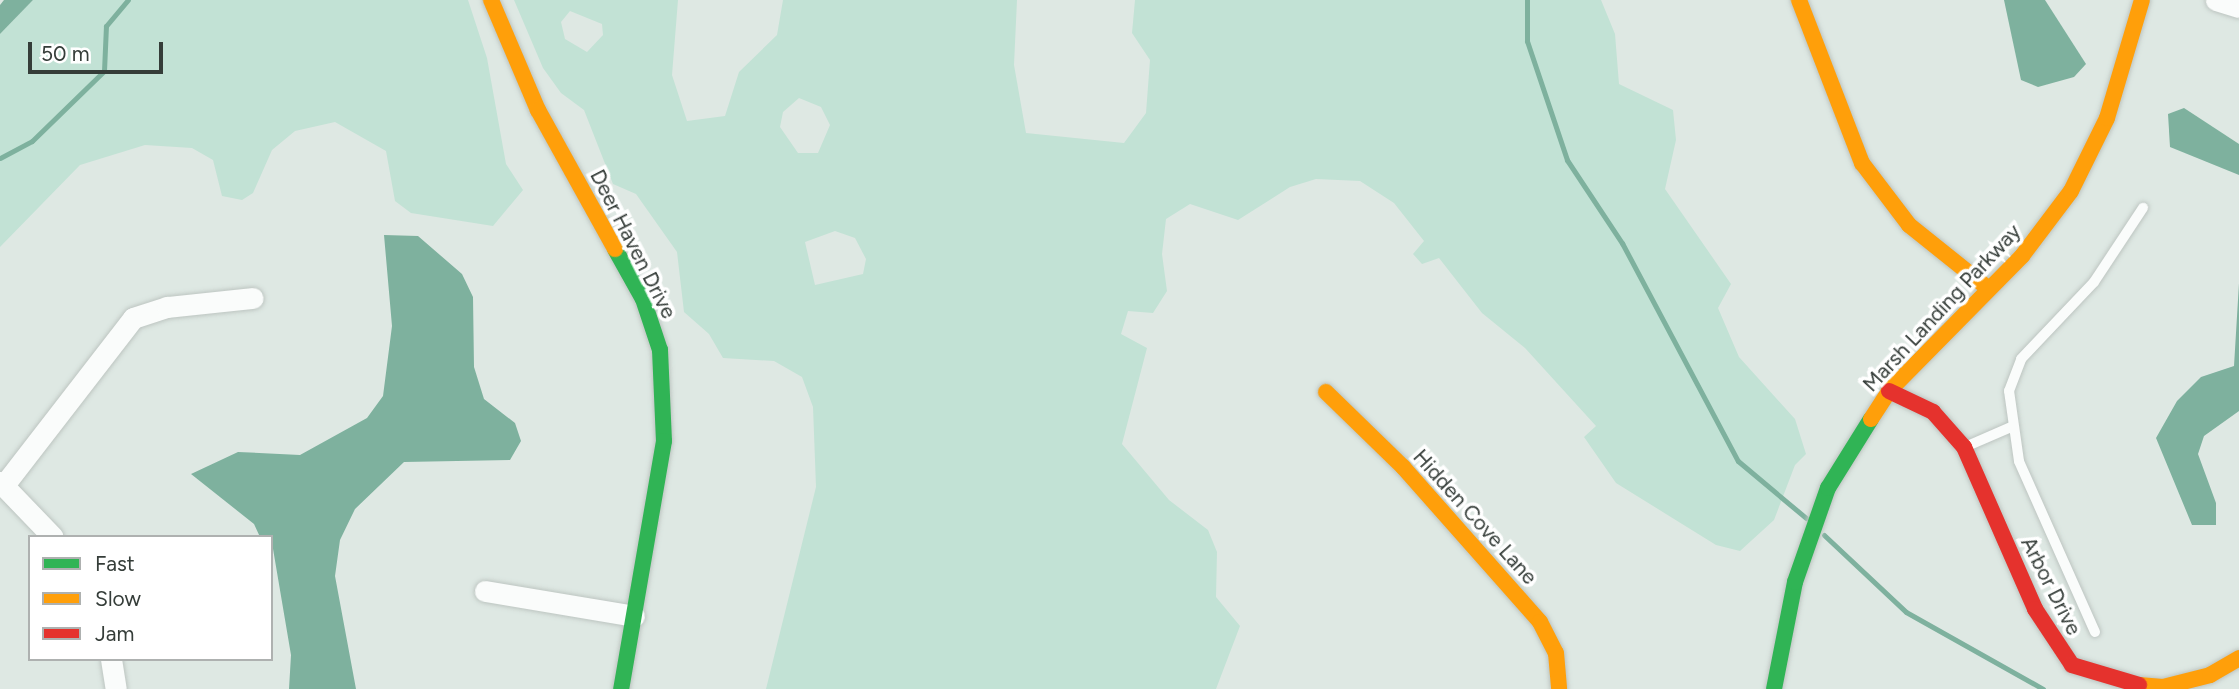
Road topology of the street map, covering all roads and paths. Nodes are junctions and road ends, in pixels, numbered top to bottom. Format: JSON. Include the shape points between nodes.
{"nodes":[{"id":1,"x":491,"y":0,"type":"edge"},
{"id":2,"x":1799,"y":0,"type":"edge"},
{"id":3,"x":2142,"y":0,"type":"edge"},
{"id":4,"x":2216,"y":0,"type":"edge"},
{"id":5,"x":2239,"y":7,"type":"edge"},
{"id":6,"x":2143,"y":208,"type":"dead end"},
{"id":7,"x":1989,"y":289,"type":"junction"},
{"id":8,"x":253,"y":298,"type":"dead end"},
{"id":9,"x":1889,"y":391,"type":"junction"},
{"id":10,"x":1326,"y":392,"type":"dead end"},
{"id":11,"x":2011,"y":427,"type":"junction"},
{"id":12,"x":1964,"y":447,"type":"junction"},
{"id":13,"x":2,"y":483,"type":"edge"},
{"id":14,"x":51,"y":535,"type":"edge"},
{"id":15,"x":485,"y":591,"type":"dead end"},
{"id":16,"x":634,"y":616,"type":"junction"},
{"id":17,"x":2095,"y":632,"type":"dead end"},
{"id":18,"x":2239,"y":658,"type":"edge"},
{"id":19,"x":111,"y":661,"type":"edge"},
{"id":20,"x":116,"y":689,"type":"edge"},
{"id":21,"x":621,"y":689,"type":"edge"},
{"id":22,"x":1559,"y":689,"type":"edge"},
{"id":23,"x":1774,"y":689,"type":"edge"}],
"edges":[{"from":1,"to":16,"type":"street","name":"Deer Haven Drive","via":[[538,110],[643,299],[660,351],[665,432]]},
{"from":2,"to":7,"type":"street","via":[[1862,163],[1909,225]]},
{"from":3,"to":7,"type":"street","name":"Marsh Landing Parkway","via":[[2096,143],[2040,235]]},
{"from":4,"to":5,"type":"street"},
{"from":6,"to":11,"type":"lane","via":[[2094,282],[2021,359],[2009,391]]},
{"from":7,"to":9,"type":"street","name":"Marsh Landing Parkway"},
{"from":8,"to":13,"type":"street","via":[[167,307],[133,318]]},
{"from":9,"to":12,"type":"street","name":"Arbor Drive","via":[[1933,412]]},
{"from":9,"to":23,"type":"street","name":"Marsh Landing Parkway","via":[[1818,508]]},
{"from":10,"to":22,"type":"street","name":"Hidden Cove Lane","via":[[1395,458],[1541,622],[1556,653]]},
{"from":11,"to":12,"type":"lane"},
{"from":11,"to":17,"type":"lane","via":[[2033,499]]},
{"from":12,"to":18,"type":"street","name":"Arbor Drive","via":[[2035,609],[2072,665],[2116,683],[2163,687],[2210,675]]},
{"from":13,"to":14,"type":"street"},
{"from":15,"to":16,"type":"street"},
{"from":16,"to":21,"type":"street","name":"Deer Haven Drive"},
{"from":19,"to":20,"type":"street"}]}
